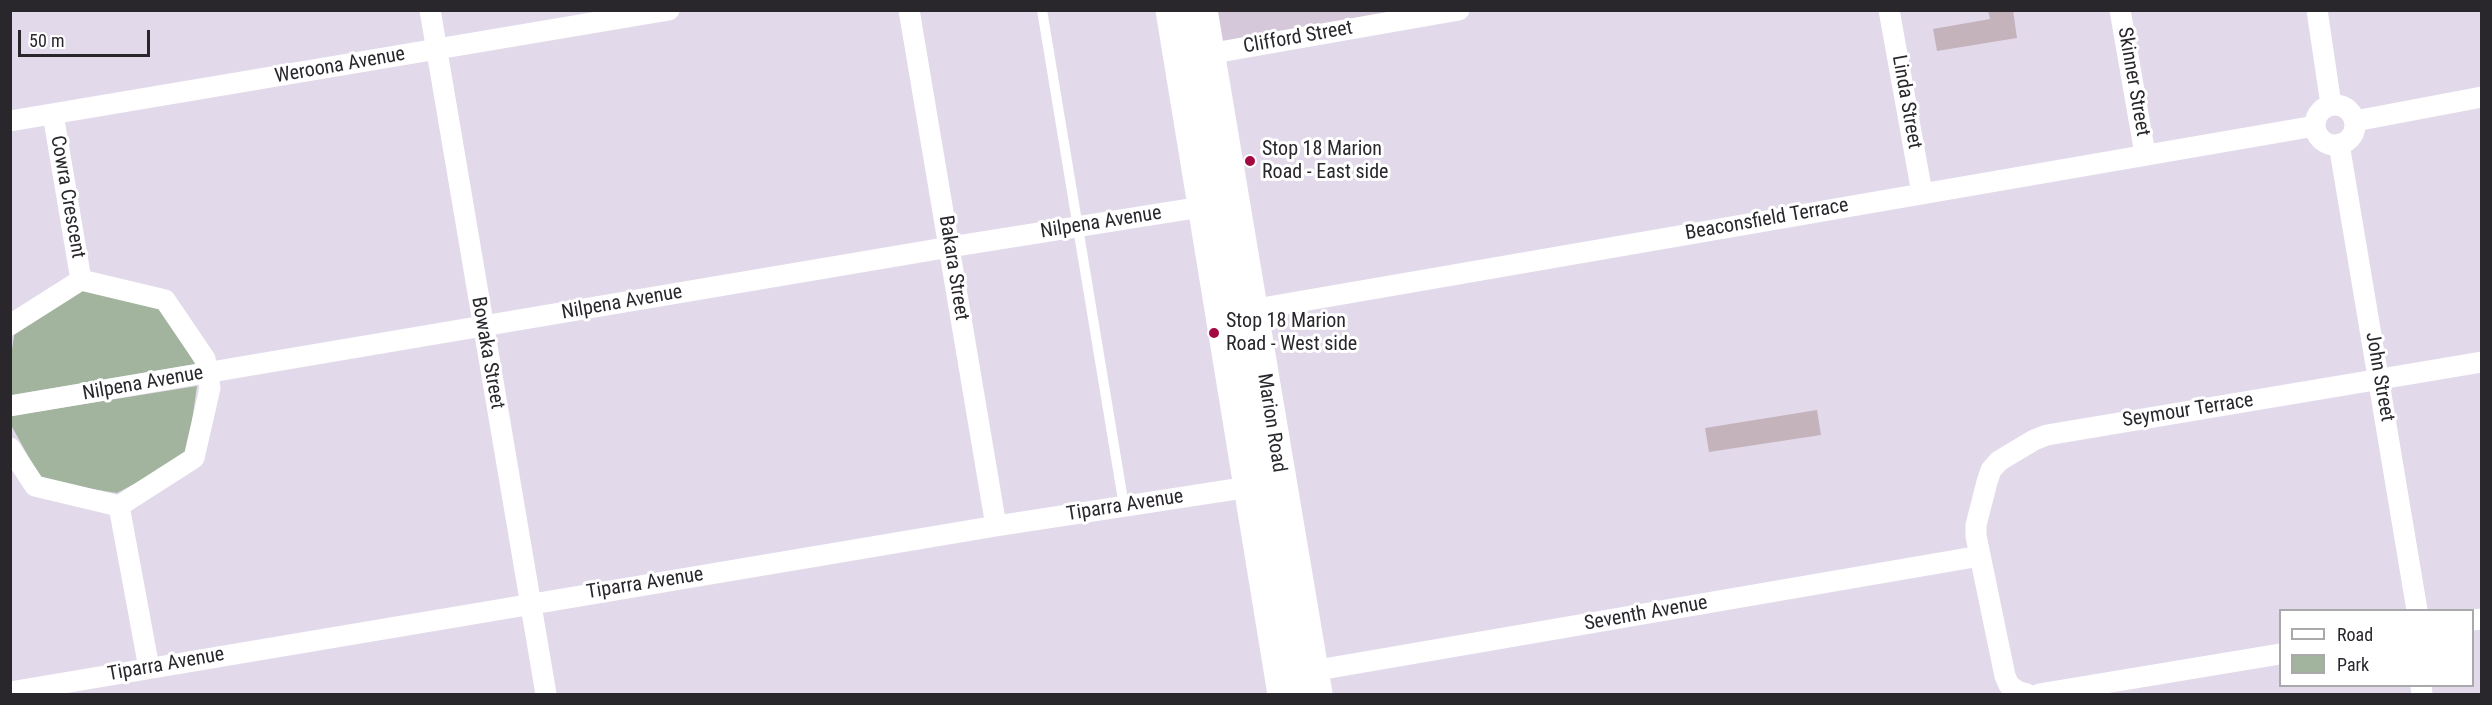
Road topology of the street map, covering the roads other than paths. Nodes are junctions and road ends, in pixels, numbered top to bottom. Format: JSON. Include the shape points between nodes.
{"nodes":[{"id":1,"x":430,"y":10,"type":"edge"},
{"id":2,"x":669,"y":10,"type":"edge"},
{"id":3,"x":909,"y":10,"type":"edge"},
{"id":4,"x":1042,"y":10,"type":"edge"},
{"id":5,"x":1200,"y":10,"type":"edge"},
{"id":6,"x":1459,"y":10,"type":"edge"},
{"id":7,"x":1889,"y":10,"type":"edge"},
{"id":8,"x":2120,"y":10,"type":"edge"},
{"id":9,"x":2317,"y":10,"type":"edge"},
{"id":10,"x":1173,"y":20,"type":"edge"},
{"id":11,"x":436,"y":50,"type":"junction"},
{"id":12,"x":1208,"y":54,"type":"junction"},
{"id":13,"x":2481,"y":97,"type":"edge"},
{"id":14,"x":2331,"y":105,"type":"junction"},
{"id":15,"x":53,"y":114,"type":"junction"},
{"id":16,"x":10,"y":121,"type":"edge"},
{"id":17,"x":2355,"y":121,"type":"junction"},
{"id":18,"x":2315,"y":126,"type":"junction"},
{"id":19,"x":2338,"y":144,"type":"junction"},
{"id":20,"x":2145,"y":154,"type":"junction"},
{"id":21,"x":1922,"y":192,"type":"junction"},
{"id":22,"x":1218,"y":205,"type":"junction"},
{"id":23,"x":1078,"y":227,"type":"junction"},
{"id":24,"x":950,"y":247,"type":"junction"},
{"id":25,"x":81,"y":280,"type":"junction"},
{"id":26,"x":1236,"y":312,"type":"junction"},
{"id":27,"x":10,"y":325,"type":"edge"},
{"id":28,"x":483,"y":326,"type":"junction"},
{"id":29,"x":2481,"y":362,"type":"edge"},
{"id":30,"x":208,"y":373,"type":"junction"},
{"id":31,"x":2379,"y":379,"type":"junction"},
{"id":32,"x":10,"y":406,"type":"edge"},
{"id":33,"x":10,"y":448,"type":"edge"},
{"id":34,"x":1265,"y":484,"type":"junction"},
{"id":35,"x":119,"y":506,"type":"junction"},
{"id":36,"x":1124,"y":506,"type":"junction"},
{"id":37,"x":996,"y":526,"type":"junction"},
{"id":38,"x":1980,"y":556,"type":"junction"},
{"id":39,"x":531,"y":603,"type":"junction"},
{"id":40,"x":2417,"y":609,"type":"edge"},
{"id":41,"x":2279,"y":654,"type":"edge"},
{"id":42,"x":149,"y":668,"type":"junction"},
{"id":43,"x":1314,"y":683,"type":"edge"},
{"id":44,"x":10,"y":692,"type":"edge"},
{"id":45,"x":546,"y":694,"type":"edge"},
{"id":46,"x":1284,"y":694,"type":"edge"},
{"id":47,"x":2027,"y":694,"type":"edge"},
{"id":48,"x":2039,"y":694,"type":"edge"}],
"edges":[{"from":1,"to":11,"type":"street","name":"Bowaka Street"},
{"from":2,"to":11,"type":"street","name":"Weroona Avenue"},
{"from":3,"to":24,"type":"street","name":"Bakara Street"},
{"from":4,"to":23,"type":"lane"},
{"from":5,"to":12,"type":"main road","name":"Marion Road"},
{"from":6,"to":12,"type":"street","name":"Clifford Street"},
{"from":7,"to":21,"type":"street","name":"Linda Street"},
{"from":8,"to":20,"type":"street","name":"Skinner Street"},
{"from":9,"to":14,"type":"street"},
{"from":10,"to":12,"type":"main road","via":[[1196,50]]},
{"from":10,"to":22,"type":"main road","name":"Marion Road"},
{"from":11,"to":15,"type":"street","name":"Weroona Avenue"},
{"from":11,"to":28,"type":"street","name":"Bowaka Street"},
{"from":12,"to":22,"type":"main road","name":"Marion Road"},
{"from":13,"to":17,"type":"street"},
{"from":14,"to":17,"type":"street","via":[[2347,108]]},
{"from":14,"to":18,"type":"street","via":[[2318,113]]},
{"from":15,"to":16,"type":"street","name":"Weroona Avenue"},
{"from":15,"to":25,"type":"street","name":"Cowra Crescent"},
{"from":17,"to":19,"type":"street","via":[[2350,138]]},
{"from":18,"to":19,"type":"street","via":[[2323,140]]},
{"from":18,"to":20,"type":"street","name":"Beaconsfield Terrace"},
{"from":19,"to":31,"type":"street","name":"John Street"},
{"from":20,"to":21,"type":"street","name":"Beaconsfield Terrace"},
{"from":21,"to":26,"type":"street","name":"Beaconsfield Terrace"},
{"from":22,"to":23,"type":"street","name":"Nilpena Avenue"},
{"from":22,"to":26,"type":"main road","name":"Marion Road"},
{"from":23,"to":24,"type":"street","name":"Nilpena Avenue"},
{"from":23,"to":36,"type":"lane"},
{"from":24,"to":28,"type":"street","name":"Nilpena Avenue"},
{"from":24,"to":37,"type":"street","name":"Bakara Street"},
{"from":25,"to":27,"type":"street","name":"Cowra Crescent"},
{"from":25,"to":30,"type":"street","name":"Cowra Crescent","via":[[165,300],[205,359]]},
{"from":26,"to":34,"type":"main road","name":"Marion Road"},
{"from":28,"to":30,"type":"street","name":"Nilpena Avenue"},
{"from":28,"to":39,"type":"street","name":"Bowaka Street"},
{"from":29,"to":31,"type":"street","name":"Seymour Terrace"},
{"from":30,"to":32,"type":"street","name":"Nilpena Avenue"},
{"from":30,"to":35,"type":"street","name":"Cowra Crescent","via":[[210,388],[194,458]]},
{"from":31,"to":38,"type":"street","name":"Seymour Terrace","via":[[2065,431],[2034,440],[1991,470],[1976,525]]},
{"from":31,"to":40,"type":"street","name":"John Street"},
{"from":33,"to":35,"type":"street","via":[[35,486]]},
{"from":34,"to":36,"type":"street","name":"Tiparra Avenue"},
{"from":34,"to":43,"type":"main road","name":"Marion Road"},
{"from":34,"to":46,"type":"main road","name":"Marion Road"},
{"from":35,"to":42,"type":"street"},
{"from":36,"to":37,"type":"street","name":"Tiparra Avenue"},
{"from":37,"to":39,"type":"street","name":"Tiparra Avenue"},
{"from":38,"to":43,"type":"street","name":"Seventh Avenue"},
{"from":38,"to":47,"type":"street","name":"Seymour Terrace","via":[[2005,676],[2009,685]]},
{"from":39,"to":42,"type":"street","name":"Tiparra Avenue"},
{"from":39,"to":45,"type":"street","name":"Bowaka Street"},
{"from":41,"to":48,"type":"street"},
{"from":42,"to":44,"type":"street","name":"Tiparra Avenue"}]}
